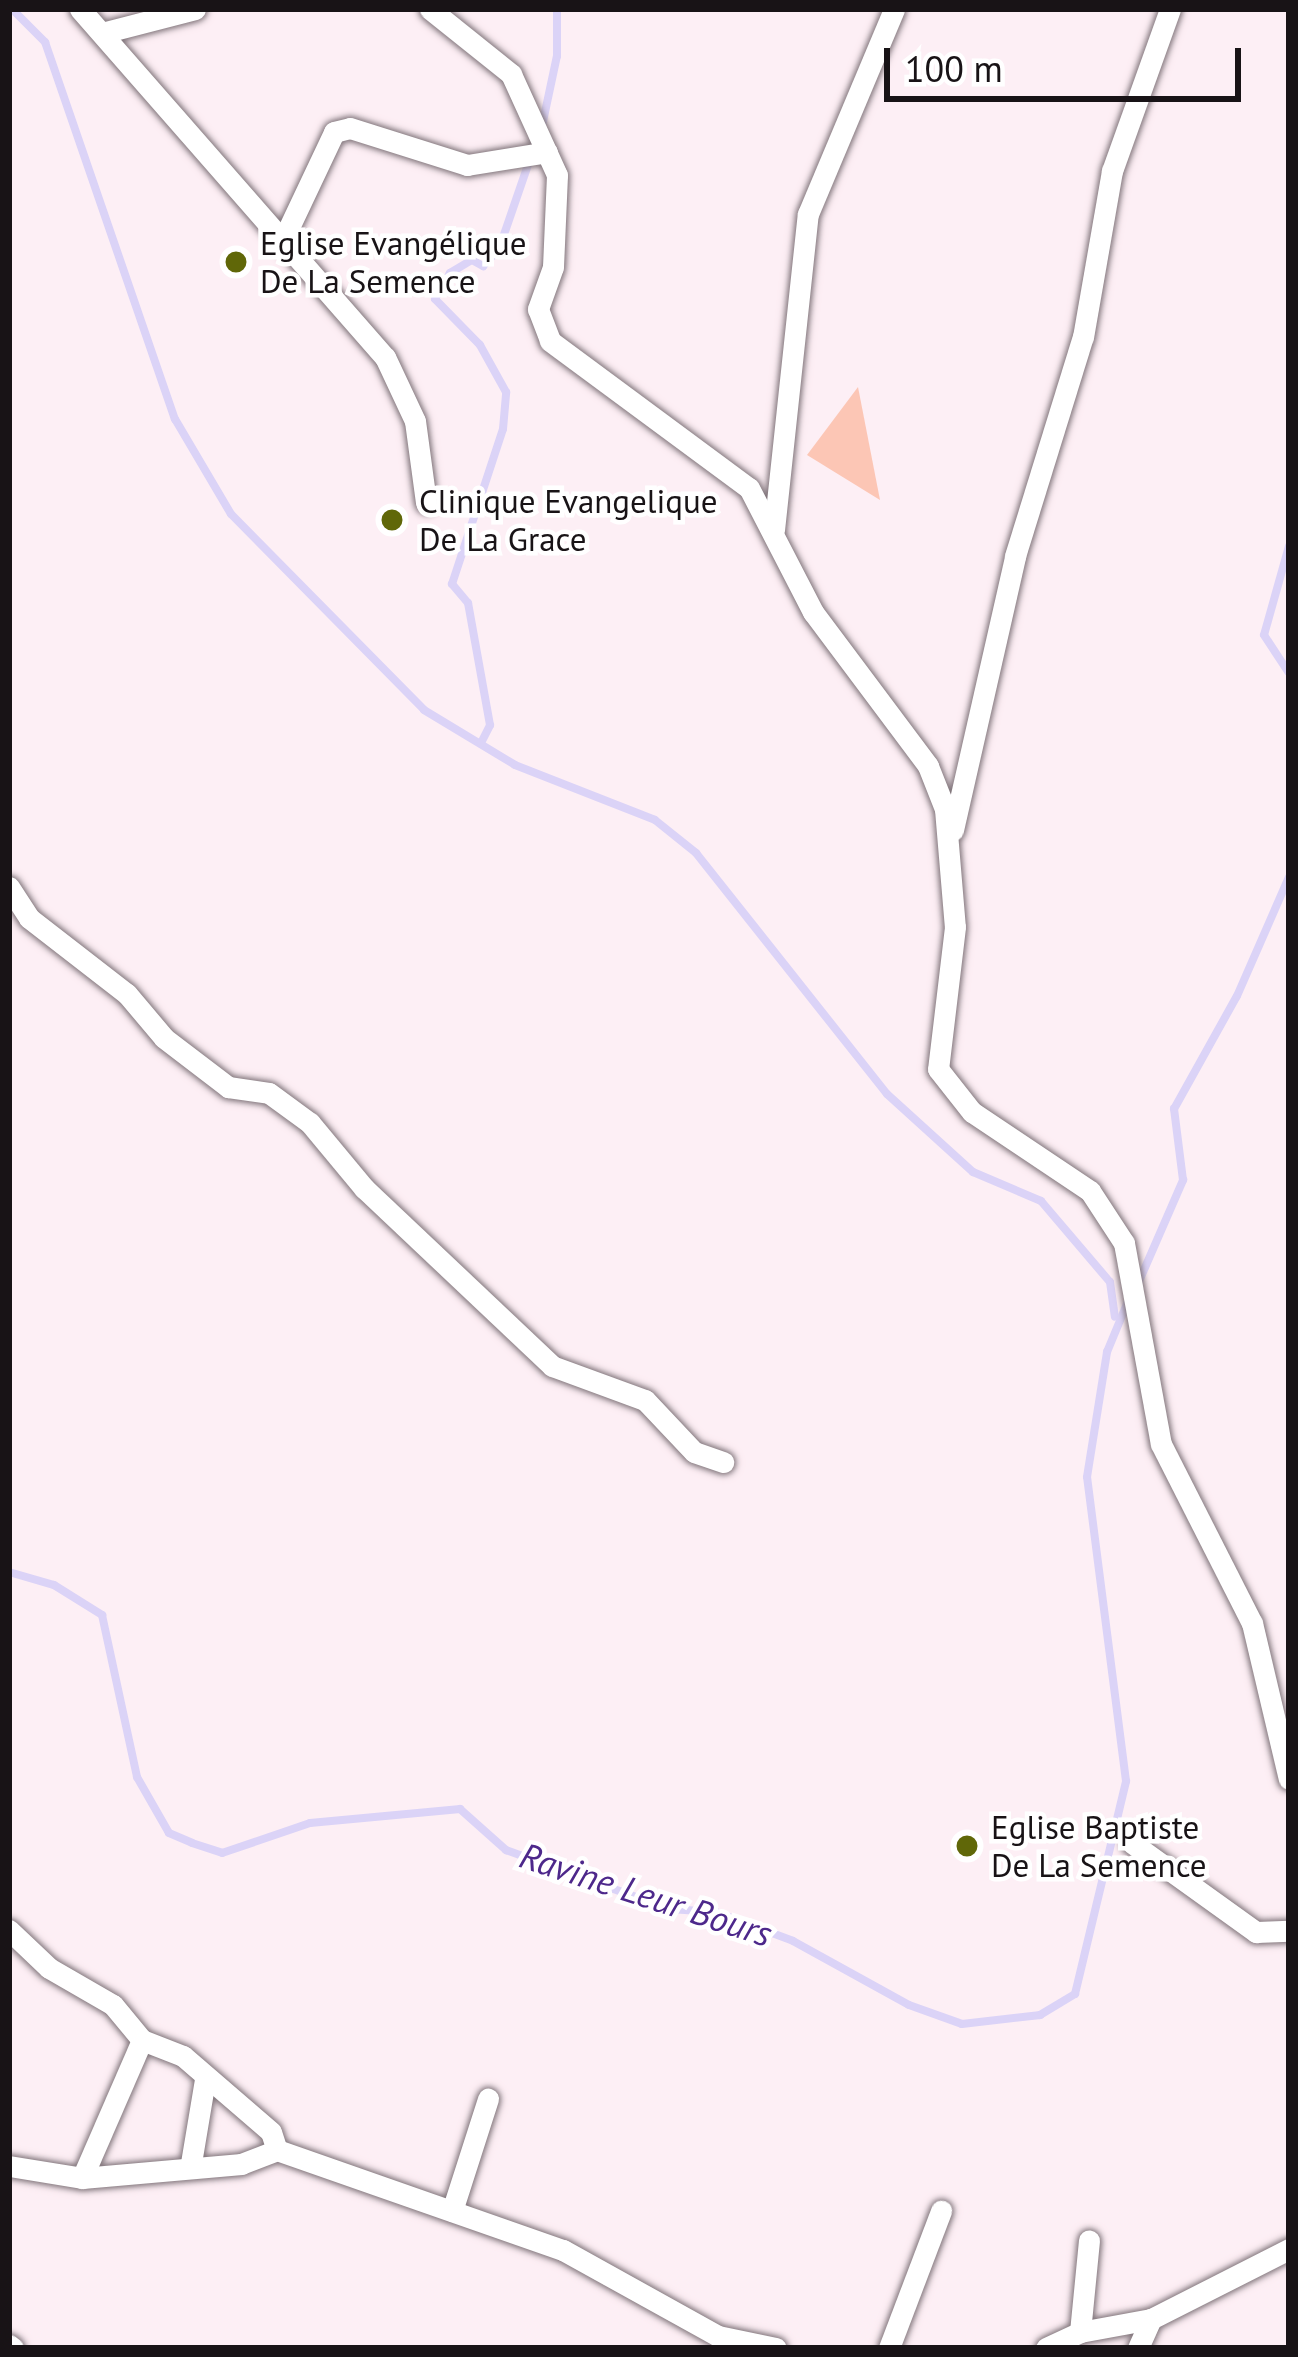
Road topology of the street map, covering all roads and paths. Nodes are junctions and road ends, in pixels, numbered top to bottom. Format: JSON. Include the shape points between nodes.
{"nodes":[{"id":1,"x":80,"y":9,"type":"edge"},
{"id":2,"x":194,"y":9,"type":"edge"},
{"id":3,"x":430,"y":9,"type":"edge"},
{"id":4,"x":894,"y":9,"type":"edge"},
{"id":5,"x":1171,"y":9,"type":"edge"},
{"id":6,"x":106,"y":32,"type":"junction"},
{"id":7,"x":531,"y":157,"type":"junction"},
{"id":8,"x":284,"y":238,"type":"junction"},
{"id":9,"x":426,"y":502,"type":"dead end"},
{"id":10,"x":774,"y":531,"type":"junction"},
{"id":11,"x":948,"y":850,"type":"junction"},
{"id":12,"x":9,"y":886,"type":"edge"},
{"id":13,"x":723,"y":1462,"type":"dead end"},
{"id":14,"x":1289,"y":1685,"type":"edge"},
{"id":15,"x":1283,"y":1713,"type":"edge"},
{"id":16,"x":1289,"y":1778,"type":"edge"},
{"id":17,"x":1132,"y":1843,"type":"dead end"},
{"id":18,"x":9,"y":1930,"type":"edge"},
{"id":19,"x":1289,"y":1930,"type":"edge"},
{"id":20,"x":142,"y":2040,"type":"junction"},
{"id":21,"x":205,"y":2079,"type":"junction"},
{"id":22,"x":488,"y":2099,"type":"dead end"},
{"id":23,"x":277,"y":2150,"type":"junction"},
{"id":24,"x":191,"y":2163,"type":"junction"},
{"id":25,"x":9,"y":2166,"type":"edge"},
{"id":26,"x":82,"y":2178,"type":"junction"},
{"id":27,"x":452,"y":2211,"type":"junction"},
{"id":28,"x":940,"y":2211,"type":"dead end"},
{"id":29,"x":1089,"y":2240,"type":"dead end"},
{"id":30,"x":1289,"y":2249,"type":"edge"},
{"id":31,"x":1151,"y":2319,"type":"junction"},
{"id":32,"x":1080,"y":2332,"type":"junction"},
{"id":33,"x":776,"y":2348,"type":"edge"},
{"id":34,"x":889,"y":2348,"type":"edge"},
{"id":35,"x":1046,"y":2348,"type":"edge"},
{"id":36,"x":1138,"y":2348,"type":"edge"}],
"edges":[{"from":1,"to":6,"type":"street"},
{"from":2,"to":6,"type":"street"},
{"from":3,"to":7,"type":"street","via":[[511,74]]},
{"from":4,"to":10,"type":"street","via":[[808,214]]},
{"from":5,"to":11,"type":"street","via":[[1112,171],[1083,337],[1015,556]]},
{"from":6,"to":8,"type":"street"},
{"from":7,"to":8,"type":"street","via":[[450,163],[364,132],[334,132]]},
{"from":7,"to":10,"type":"street","via":[[560,207],[541,328],[730,467]]},
{"from":8,"to":9,"type":"street","via":[[385,357],[415,421]]},
{"from":10,"to":11,"type":"street","via":[[813,612],[928,766]]},
{"from":11,"to":15,"type":"street","via":[[955,927],[938,1069],[972,1112],[1090,1191],[1124,1243],[1161,1444],[1252,1623]]},
{"from":12,"to":13,"type":"street","via":[[29,918],[127,994],[164,1039],[228,1087],[269,1093],[310,1124],[364,1188],[552,1366],[644,1400],[694,1452]]},
{"from":14,"to":15,"type":"street"},
{"from":15,"to":16,"type":"street"},
{"from":17,"to":19,"type":"street","via":[[1256,1932]]},
{"from":18,"to":20,"type":"street","via":[[49,1968],[113,2006]]},
{"from":20,"to":21,"type":"street","via":[[183,2056]]},
{"from":20,"to":26,"type":"street"},
{"from":21,"to":23,"type":"street","via":[[271,2132]]},
{"from":21,"to":24,"type":"street"},
{"from":22,"to":27,"type":"street"},
{"from":23,"to":24,"type":"street","via":[[241,2164]]},
{"from":23,"to":27,"type":"street"},
{"from":24,"to":26,"type":"street"},
{"from":25,"to":26,"type":"street"},
{"from":27,"to":33,"type":"street","via":[[563,2250],[718,2336]]},
{"from":28,"to":34,"type":"street"},
{"from":29,"to":32,"type":"street"},
{"from":30,"to":31,"type":"street"},
{"from":31,"to":32,"type":"street"},
{"from":31,"to":36,"type":"street"},
{"from":32,"to":35,"type":"street"}]}
